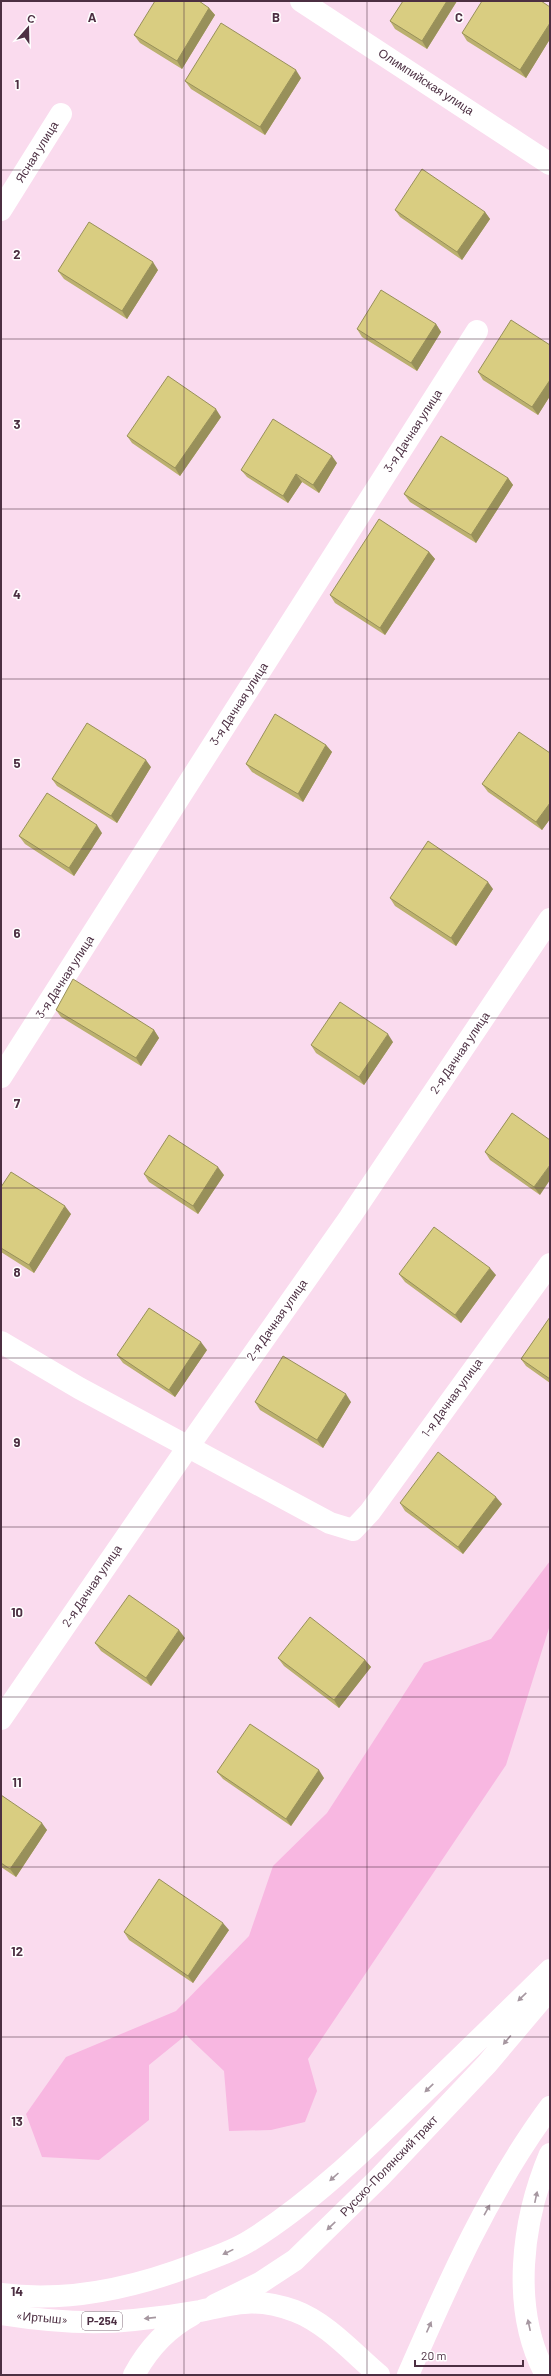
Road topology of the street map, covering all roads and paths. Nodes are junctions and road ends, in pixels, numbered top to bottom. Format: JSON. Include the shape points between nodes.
{"nodes":[{"id":1,"x":301,"y":1,"type":"edge"},
{"id":2,"x":61,"y":114,"type":"dead end"},
{"id":3,"x":548,"y":157,"type":"edge"},
{"id":4,"x":1,"y":210,"type":"edge"},
{"id":5,"x":477,"y":331,"type":"dead end"},
{"id":6,"x":550,"y":919,"type":"edge"},
{"id":7,"x":1,"y":1077,"type":"edge"},
{"id":8,"x":550,"y":1264,"type":"edge"},
{"id":9,"x":1,"y":1342,"type":"edge"},
{"id":10,"x":188,"y":1447,"type":"junction"},
{"id":11,"x":1,"y":1719,"type":"edge"},
{"id":12,"x":550,"y":1970,"type":"edge"},
{"id":13,"x":550,"y":1989,"type":"edge"},
{"id":14,"x":550,"y":2107,"type":"edge"},
{"id":15,"x":550,"y":2154,"type":"edge"},
{"id":16,"x":1,"y":2294,"type":"edge"},
{"id":17,"x":202,"y":2310,"type":"junction"},
{"id":18,"x":1,"y":2314,"type":"edge"},
{"id":19,"x":336,"y":2339,"type":"junction"},
{"id":20,"x":134,"y":2375,"type":"edge"},
{"id":21,"x":363,"y":2375,"type":"edge"},
{"id":22,"x":379,"y":2375,"type":"edge"},
{"id":23,"x":408,"y":2375,"type":"edge"},
{"id":24,"x":546,"y":2375,"type":"edge"}],
"edges":[{"from":1,"to":3,"type":"main road","name":"Олимпийская улица"},
{"from":2,"to":4,"type":"main road","name":"Ясная улица"},
{"from":5,"to":7,"type":"main road","name":"3-я Дачная улица"},
{"from":6,"to":10,"type":"main road","name":"2-я Дачная улица","via":[[350,1217]]},
{"from":8,"to":10,"type":"main road","name":"1-я Дачная улица","via":[[370,1512],[353,1530],[330,1523]]},
{"from":9,"to":10,"type":"main road"},
{"from":10,"to":11,"type":"main road","name":"2-я Дачная улица"},
{"from":12,"to":16,"type":"main road","one_way":true,"via":[[363,2151],[280,2221],[250,2241],[222,2255],[151,2281],[105,2292],[18,2297]]},
{"from":13,"to":17,"type":"main road","name":"Русско-Полянский тракт","one_way":true,"via":[[487,2064],[380,2177],[296,2260],[260,2283]]},
{"from":23,"to":14,"type":"main road","one_way":true,"via":[[448,2283],[510,2168]]},
{"from":24,"to":15,"type":"main road","one_way":true,"via":[[537,2358],[528,2323],[524,2281],[527,2236],[540,2179]]},
{"from":17,"to":18,"type":"main road","name":"«Иртыш»","number":"Р-254","one_way":true,"via":[[132,2320],[89,2321],[44,2320]]},
{"from":17,"to":19,"type":"main road","name":"«Иртыш»","number":"Р-254","via":[[250,2302],[274,2305],[297,2312],[318,2323]]},
{"from":17,"to":20,"type":"main road","name":"«Иртыш»","number":"Р-254","via":[[162,2336],[145,2355]]},
{"from":19,"to":21,"type":"main road","name":"«Иртыш»","number":"Р-254","via":[[351,2355]]},
{"from":19,"to":22,"type":"main road","name":"«Иртыш»","number":"Р-254"}]}
